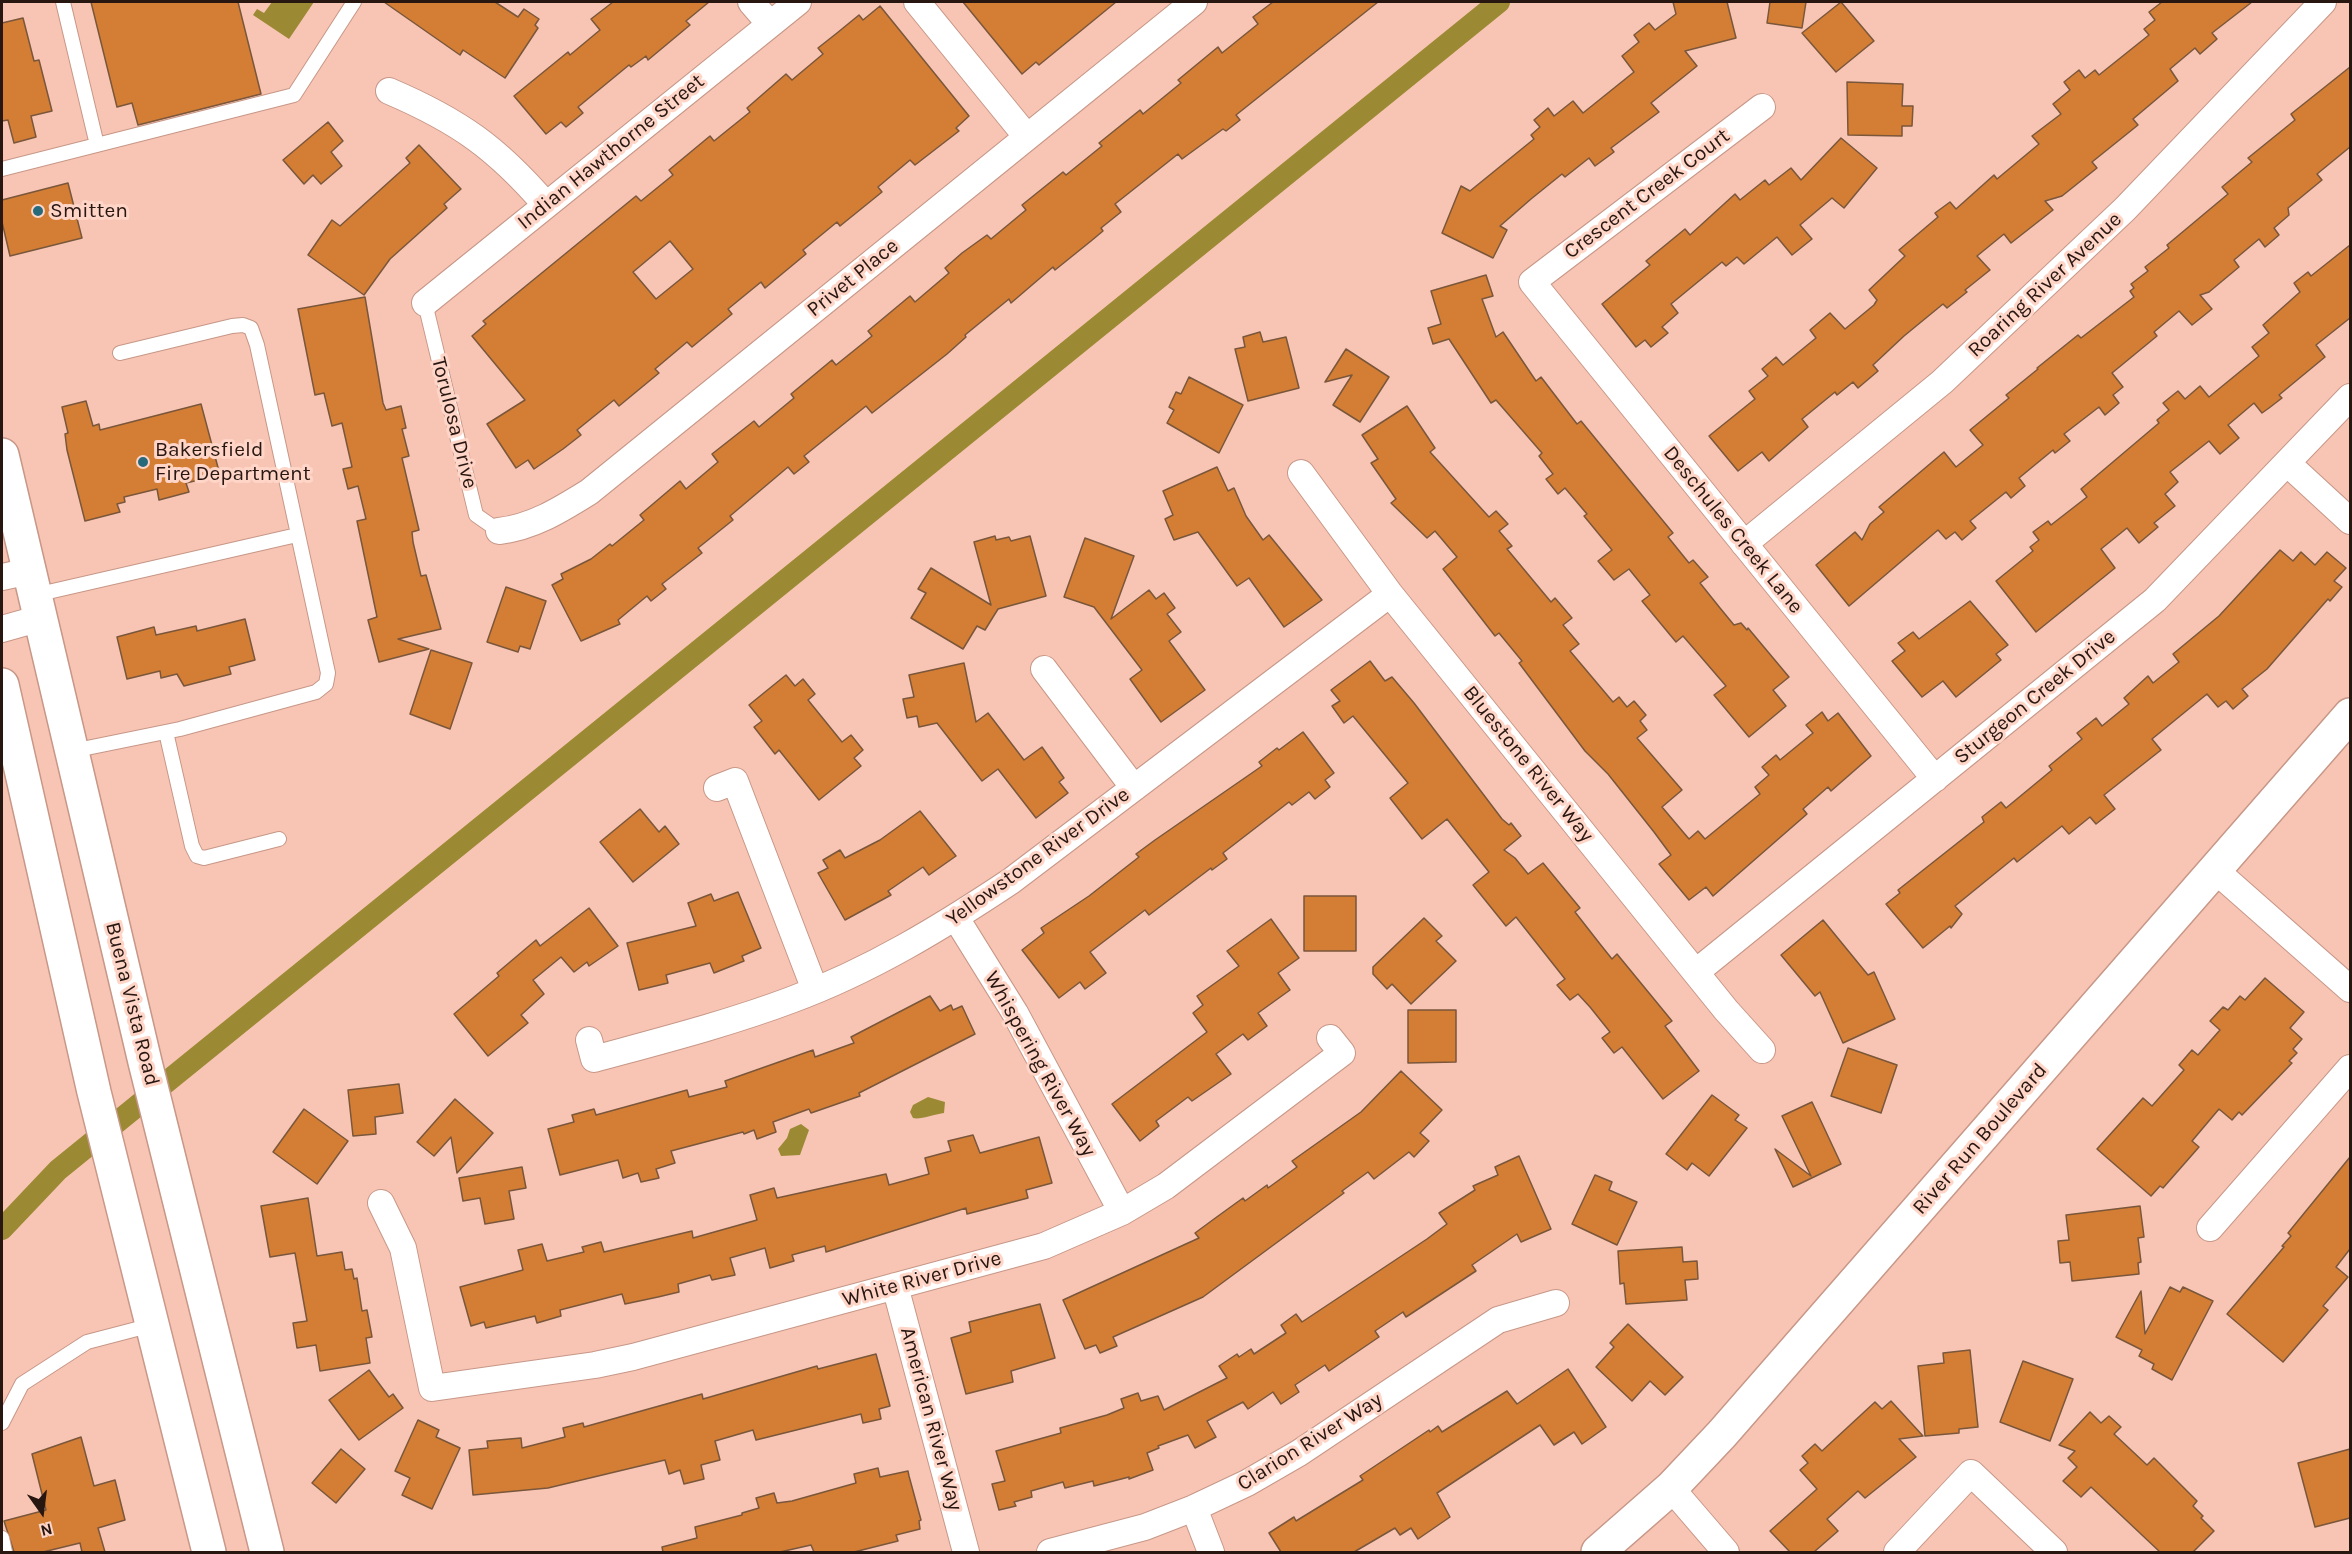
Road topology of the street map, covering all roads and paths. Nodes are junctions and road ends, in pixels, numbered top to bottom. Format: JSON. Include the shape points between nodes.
{"nodes":[{"id":1,"x":63,"y":2,"type":"edge"},
{"id":2,"x":354,"y":2,"type":"edge"},
{"id":3,"x":751,"y":2,"type":"edge"},
{"id":4,"x":798,"y":2,"type":"edge"},
{"id":5,"x":917,"y":2,"type":"edge"},
{"id":6,"x":1194,"y":2,"type":"edge"},
{"id":7,"x":2323,"y":2,"type":"edge"},
{"id":8,"x":770,"y":24,"type":"junction"},
{"id":9,"x":390,"y":91,"type":"dead end"},
{"id":10,"x":1762,"y":107,"type":"dead end"},
{"id":11,"x":1027,"y":137,"type":"junction"},
{"id":12,"x":97,"y":145,"type":"junction"},
{"id":13,"x":2,"y":169,"type":"edge"},
{"id":14,"x":546,"y":205,"type":"junction"},
{"id":15,"x":1532,"y":282,"type":"joint"},
{"id":16,"x":425,"y":303,"type":"joint"},
{"id":17,"x":120,"y":353,"type":"dead end"},
{"id":18,"x":2350,"y":397,"type":"edge"},
{"id":19,"x":2,"y":455,"type":"edge"},
{"id":20,"x":2287,"y":463,"type":"junction"},
{"id":21,"x":1301,"y":473,"type":"dead end"},
{"id":22,"x":2350,"y":521,"type":"edge"},
{"id":23,"x":499,"y":531,"type":"joint"},
{"id":24,"x":297,"y":535,"type":"junction"},
{"id":25,"x":1744,"y":544,"type":"junction"},
{"id":26,"x":27,"y":590,"type":"edge"},
{"id":27,"x":1390,"y":594,"type":"junction"},
{"id":28,"x":2,"y":629,"type":"edge"},
{"id":29,"x":1044,"y":669,"type":"dead end"},
{"id":30,"x":2,"y":685,"type":"edge"},
{"id":31,"x":2350,"y":715,"type":"edge"},
{"id":32,"x":166,"y":732,"type":"junction"},
{"id":33,"x":72,"y":751,"type":"junction"},
{"id":34,"x":1935,"y":779,"type":"junction"},
{"id":35,"x":717,"y":788,"type":"dead end"},
{"id":36,"x":1134,"y":788,"type":"junction"},
{"id":37,"x":279,"y":839,"type":"dead end"},
{"id":38,"x":2215,"y":870,"type":"junction"},
{"id":39,"x":956,"y":918,"type":"junction"},
{"id":40,"x":1696,"y":972,"type":"junction"},
{"id":41,"x":2350,"y":989,"type":"edge"},
{"id":42,"x":815,"y":990,"type":"junction"},
{"id":43,"x":1330,"y":1038,"type":"dead end"},
{"id":44,"x":589,"y":1040,"type":"dead end"},
{"id":45,"x":1762,"y":1050,"type":"dead end"},
{"id":46,"x":2350,"y":1068,"type":"edge"},
{"id":47,"x":381,"y":1203,"type":"dead end"},
{"id":48,"x":1122,"y":1212,"type":"junction"},
{"id":49,"x":2210,"y":1228,"type":"dead end"},
{"id":50,"x":895,"y":1286,"type":"junction"},
{"id":51,"x":1556,"y":1303,"type":"dead end"},
{"id":52,"x":152,"y":1325,"type":"junction"},
{"id":53,"x":2,"y":1423,"type":"edge"},
{"id":54,"x":1671,"y":1488,"type":"junction"},
{"id":55,"x":1194,"y":1508,"type":"junction"},
{"id":56,"x":2,"y":1538,"type":"edge"},
{"id":57,"x":5,"y":1552,"type":"edge"},
{"id":58,"x":209,"y":1552,"type":"edge"},
{"id":59,"x":267,"y":1552,"type":"edge"},
{"id":60,"x":966,"y":1552,"type":"edge"},
{"id":61,"x":1050,"y":1552,"type":"edge"},
{"id":62,"x":1211,"y":1552,"type":"edge"},
{"id":63,"x":1598,"y":1552,"type":"edge"},
{"id":64,"x":1726,"y":1552,"type":"edge"},
{"id":65,"x":1897,"y":1552,"type":"edge"},
{"id":66,"x":2055,"y":1552,"type":"edge"}],
"edges":[{"from":1,"to":12,"type":"lane"},
{"from":2,"to":12,"type":"lane","via":[[294,95]]},
{"from":3,"to":8,"type":"street"},
{"from":4,"to":8,"type":"street","name":"Indian Hawthorne Street"},
{"from":5,"to":11,"type":"street"},
{"from":6,"to":11,"type":"street","name":"Privet Place"},
{"from":7,"to":25,"type":"street","name":"Roaring River Avenue","via":[[2125,209],[1942,382]]},
{"from":8,"to":14,"type":"street","name":"Indian Hawthorne Street"},
{"from":9,"to":14,"type":"street","via":[[452,121],[486,143]]},
{"from":10,"to":15,"type":"street","name":"Crescent Creek Court"},
{"from":11,"to":23,"type":"street","name":"Privet Place","via":[[589,492],[521,528]]},
{"from":12,"to":13,"type":"lane"},
{"from":14,"to":16,"type":"street","name":"Indian Hawthorne Street"},
{"from":15,"to":25,"type":"street","name":"Deschules Creek Lane"},
{"from":16,"to":23,"type":"lane","name":"Torulosa Drive","via":[[476,515]]},
{"from":17,"to":24,"type":"lane","via":[[232,326],[250,328],[257,345]]},
{"from":18,"to":20,"type":"street","name":"Sturgeon Creek Drive"},
{"from":19,"to":26,"type":"main road","name":"Buena Vista Road"},
{"from":20,"to":22,"type":"street"},
{"from":20,"to":34,"type":"street","name":"Sturgeon Creek Drive","via":[[2155,600]]},
{"from":21,"to":27,"type":"street","name":"Bluestone River Way"},
{"from":24,"to":26,"type":"lane"},
{"from":24,"to":32,"type":"lane","via":[[328,673],[326,684],[316,692]]},
{"from":25,"to":34,"type":"street","name":"Deschules Creek Lane"},
{"from":26,"to":28,"type":"street"},
{"from":26,"to":33,"type":"main road","name":"Buena Vista Road"},
{"from":27,"to":36,"type":"street","name":"Yellowstone River Drive"},
{"from":27,"to":40,"type":"street","name":"Bluestone River Way"},
{"from":29,"to":36,"type":"street"},
{"from":30,"to":52,"type":"main road","via":[[94,1092]]},
{"from":31,"to":38,"type":"main road","name":"River Run Boulevard"},
{"from":32,"to":33,"type":"lane"},
{"from":32,"to":37,"type":"lane","via":[[196,856],[204,858]]},
{"from":33,"to":59,"type":"main road","name":"Buena Vista Road"},
{"from":34,"to":40,"type":"street","name":"Sturgeon Creek Drive"},
{"from":35,"to":42,"type":"street","via":[[735,781]]},
{"from":36,"to":39,"type":"street","name":"Yellowstone River Drive"},
{"from":38,"to":41,"type":"street"},
{"from":38,"to":54,"type":"main road","name":"River Run Boulevard"},
{"from":39,"to":42,"type":"street","name":"Yellowstone River Drive","via":[[878,962]]},
{"from":39,"to":48,"type":"street","name":"Whispering River Way","via":[[1015,1013]]},
{"from":40,"to":45,"type":"street","name":"Bluestone River Way"},
{"from":42,"to":44,"type":"street","name":"Yellowstone River Drive","via":[[725,1023],[594,1059]]},
{"from":43,"to":48,"type":"street","name":"White River Drive","via":[[1342,1053],[1166,1186]]},
{"from":46,"to":49,"type":"street"},
{"from":47,"to":50,"type":"street","name":"White River Drive","via":[[403,1248],[432,1388],[633,1357]]},
{"from":48,"to":50,"type":"street","name":"White River Drive","via":[[1044,1246]]},
{"from":50,"to":60,"type":"street","name":"American River Way"},
{"from":51,"to":55,"type":"street","name":"Clarion River Way","via":[[1498,1320],[1299,1453],[1247,1484]]},
{"from":52,"to":53,"type":"lane","via":[[87,1342],[21,1384]]},
{"from":52,"to":58,"type":"main road"},
{"from":54,"to":63,"type":"main road","name":"River Run Boulevard"},
{"from":54,"to":64,"type":"street"},
{"from":55,"to":61,"type":"street","name":"Clarion River Way","via":[[1145,1527]]},
{"from":55,"to":62,"type":"street"},
{"from":56,"to":57,"type":"lane"},
{"from":65,"to":66,"type":"street","via":[[1971,1473]]}]}
